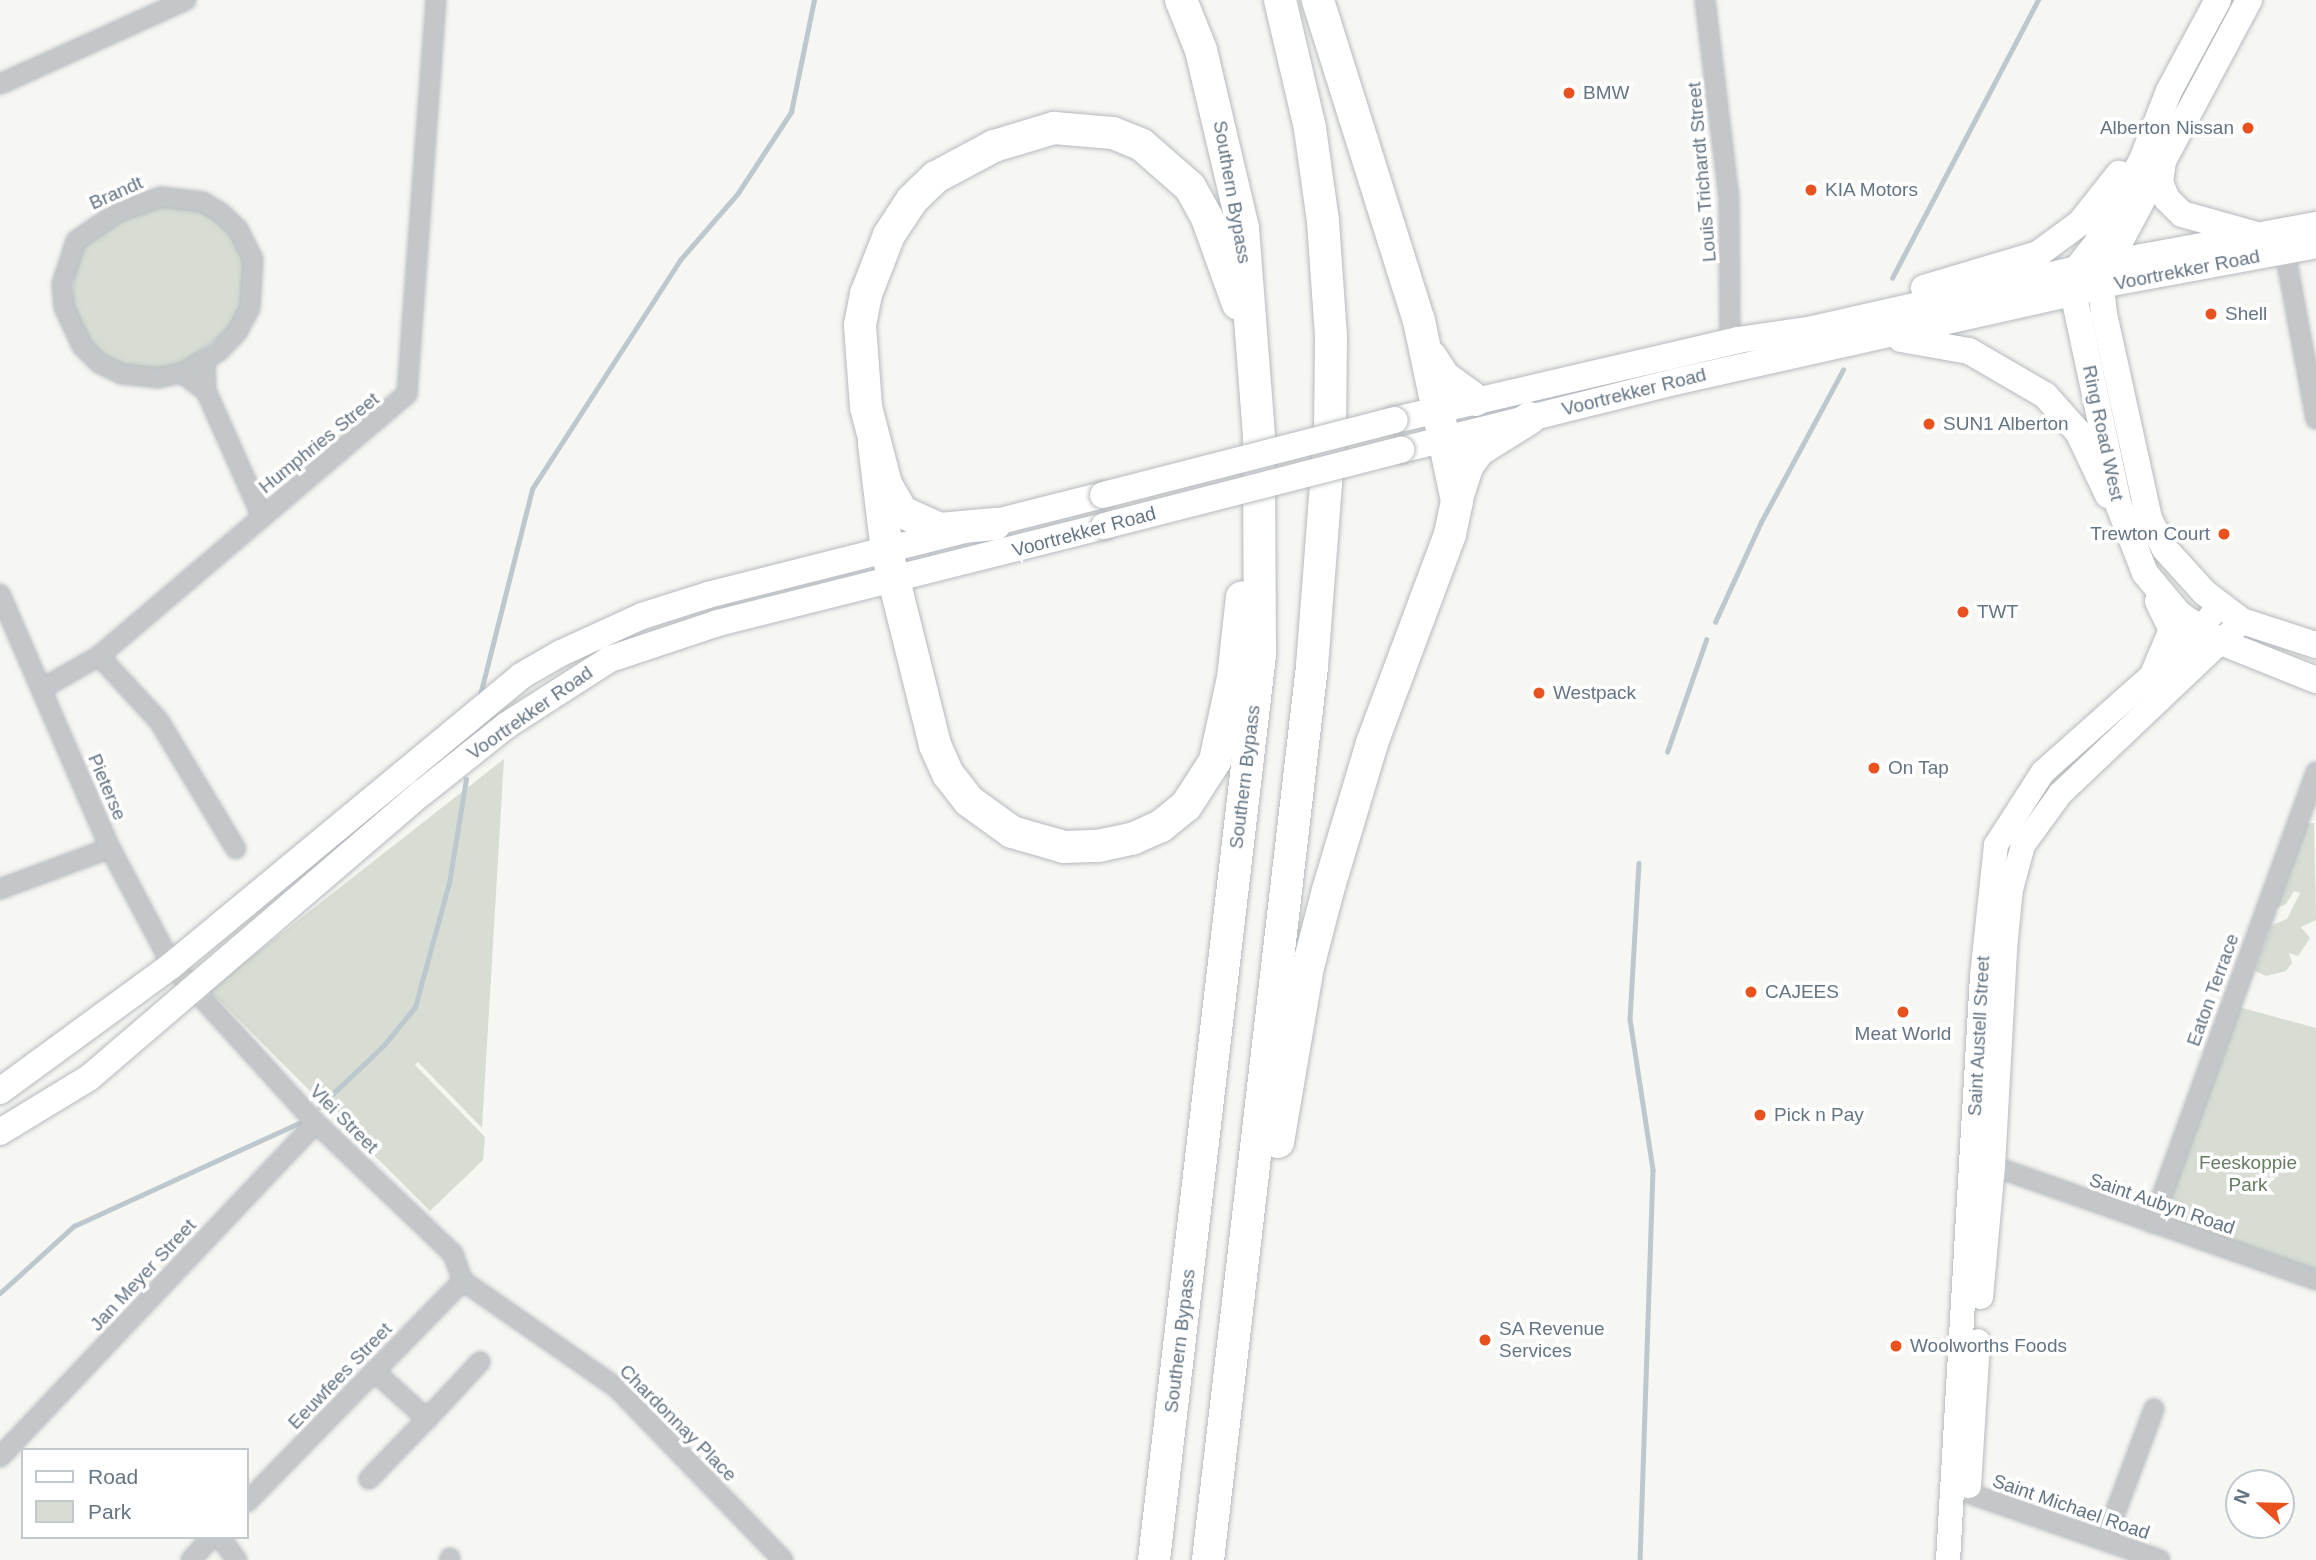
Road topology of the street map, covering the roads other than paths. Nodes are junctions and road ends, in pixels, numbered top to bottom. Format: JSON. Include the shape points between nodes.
{"nodes":[{"id":1,"x":186,"y":0,"type":"edge"},
{"id":2,"x":436,"y":0,"type":"edge"},
{"id":3,"x":1181,"y":0,"type":"edge"},
{"id":4,"x":1280,"y":0,"type":"edge"},
{"id":5,"x":1318,"y":0,"type":"edge"},
{"id":6,"x":1705,"y":0,"type":"edge"},
{"id":7,"x":2218,"y":0,"type":"edge"},
{"id":8,"x":2249,"y":0,"type":"edge"},
{"id":9,"x":0,"y":84,"type":"edge"},
{"id":10,"x":2169,"y":92,"type":"junction"},
{"id":11,"x":2168,"y":146,"type":"junction"},
{"id":12,"x":2316,"y":224,"type":"edge"},
{"id":13,"x":2253,"y":234,"type":"junction"},
{"id":14,"x":2283,"y":241,"type":"junction"},
{"id":15,"x":2316,"y":246,"type":"edge"},
{"id":16,"x":2105,"y":274,"type":"junction"},
{"id":17,"x":2075,"y":281,"type":"junction"},
{"id":18,"x":1908,"y":300,"type":"junction"},
{"id":19,"x":1882,"y":337,"type":"junction"},
{"id":20,"x":1734,"y":341,"type":"junction"},
{"id":21,"x":1252,"y":344,"type":"junction"},
{"id":22,"x":1425,"y":347,"type":"junction"},
{"id":23,"x":205,"y":360,"type":"junction"},
{"id":24,"x":182,"y":373,"type":"junction"},
{"id":25,"x":206,"y":391,"type":"junction"},
{"id":26,"x":1476,"y":400,"type":"junction"},
{"id":27,"x":1530,"y":418,"type":"junction"},
{"id":28,"x":2316,"y":419,"type":"edge"},
{"id":29,"x":1443,"y":423,"type":"junction"},
{"id":30,"x":1259,"y":436,"type":"junction"},
{"id":31,"x":874,"y":444,"type":"junction"},
{"id":32,"x":1457,"y":501,"type":"junction"},
{"id":33,"x":262,"y":517,"type":"junction"},
{"id":34,"x":995,"y":524,"type":"junction"},
{"id":35,"x":2126,"y":531,"type":"junction"},
{"id":36,"x":890,"y":567,"type":"junction"},
{"id":37,"x":2145,"y":573,"type":"junction"},
{"id":38,"x":0,"y":594,"type":"edge"},
{"id":39,"x":2221,"y":604,"type":"junction"},
{"id":40,"x":2242,"y":621,"type":"junction"},
{"id":41,"x":2210,"y":635,"type":"junction"},
{"id":42,"x":2316,"y":645,"type":"edge"},
{"id":43,"x":99,"y":656,"type":"junction"},
{"id":44,"x":2154,"y":672,"type":"junction"},
{"id":45,"x":2316,"y":680,"type":"edge"},
{"id":46,"x":43,"y":688,"type":"junction"},
{"id":47,"x":2316,"y":772,"type":"edge"},
{"id":48,"x":110,"y":848,"type":"junction"},
{"id":49,"x":236,"y":849,"type":"dead end"},
{"id":50,"x":0,"y":889,"type":"edge"},
{"id":51,"x":172,"y":965,"type":"junction"},
{"id":52,"x":192,"y":988,"type":"junction"},
{"id":53,"x":0,"y":1091,"type":"edge"},
{"id":54,"x":316,"y":1123,"type":"junction"},
{"id":55,"x":0,"y":1132,"type":"edge"},
{"id":56,"x":1993,"y":1166,"type":"junction"},
{"id":57,"x":2152,"y":1223,"type":"junction"},
{"id":58,"x":463,"y":1280,"type":"junction"},
{"id":59,"x":2316,"y":1280,"type":"edge"},
{"id":60,"x":480,"y":1362,"type":"dead end"},
{"id":61,"x":374,"y":1371,"type":"junction"},
{"id":62,"x":2154,"y":1409,"type":"dead end"},
{"id":63,"x":427,"y":1419,"type":"junction"},
{"id":64,"x":1224,"y":1429,"type":"junction"},
{"id":65,"x":0,"y":1457,"type":"edge"},
{"id":66,"x":369,"y":1479,"type":"dead end"},
{"id":67,"x":1968,"y":1493,"type":"junction"},
{"id":68,"x":248,"y":1501,"type":"edge"},
{"id":69,"x":210,"y":1539,"type":"edge"},
{"id":70,"x":221,"y":1539,"type":"edge"},
{"id":71,"x":2105,"y":1540,"type":"junction"},
{"id":72,"x":191,"y":1560,"type":"edge"},
{"id":73,"x":237,"y":1560,"type":"edge"},
{"id":74,"x":783,"y":1560,"type":"edge"},
{"id":75,"x":1154,"y":1560,"type":"edge"},
{"id":76,"x":1208,"y":1560,"type":"edge"},
{"id":77,"x":1948,"y":1560,"type":"edge"},
{"id":78,"x":1964,"y":1560,"type":"edge"},
{"id":79,"x":2161,"y":1560,"type":"edge"}],
"edges":[{"from":1,"to":9,"type":"street"},
{"from":2,"to":33,"type":"street","name":"Humphries Street","via":[[410,387],[399,405]]},
{"from":3,"to":21,"type":"highway","name":"Southern Bypass","via":[[1201,50],[1228,149],[1243,229]]},
{"from":4,"to":64,"type":"highway","via":[[1310,128],[1322,221],[1331,336],[1330,433],[1314,653]]},
{"from":5,"to":22,"type":"highway"},
{"from":6,"to":20,"type":"street","name":"Louis Trichardt Street","via":[[1722,123]]},
{"from":7,"to":10,"type":"main road"},
{"from":8,"to":11,"type":"main road"},
{"from":10,"to":17,"type":"main road","via":[[2142,160]]},
{"from":10,"to":18,"type":"main road","via":[[2097,205],[2058,242],[2014,264]]},
{"from":11,"to":13,"type":"main road","via":[[2160,169],[2166,199],[2195,221]]},
{"from":11,"to":16,"type":"main road"},
{"from":12,"to":14,"type":"street","name":"Voortrekker Road"},
{"from":13,"to":14,"type":"street","name":"Voortrekker Road"},
{"from":13,"to":16,"type":"street","name":"Voortrekker Road"},
{"from":14,"to":15,"type":"street","name":"Voortrekker Road"},
{"from":14,"to":16,"type":"street","name":"Voortrekker Road"},
{"from":14,"to":28,"type":"street"},
{"from":16,"to":17,"type":"main road","name":"Voortrekker Road"},
{"from":16,"to":39,"type":"main road","name":"Ring Road West","via":[[2107,337],[2148,519],[2165,549]]},
{"from":17,"to":18,"type":"main road","name":"Voortrekker Road"},
{"from":17,"to":19,"type":"main road","name":"Voortrekker Road"},
{"from":17,"to":35,"type":"main road","name":"Ring Road West"},
{"from":18,"to":20,"type":"main road","name":"Voortrekker Road","via":[[1813,329]]},
{"from":18,"to":20,"type":"main road","via":[[1835,310]]},
{"from":19,"to":27,"type":"main road","name":"Voortrekker Road"},
{"from":19,"to":35,"type":"main road","via":[[1969,351],[2045,395],[2078,432]]},
{"from":20,"to":26,"type":"main road","name":"Voortrekker Road"},
{"from":21,"to":30,"type":"highway","name":"Southern Bypass"},
{"from":21,"to":31,"type":"highway","via":[[1207,218],[1190,187],[1167,164],[1142,145],[1113,133],[1054,128],[1024,135],[957,162],[936,177],[912,200],[889,235],[873,268],[860,325],[866,407]]},
{"from":22,"to":26,"type":"highway","via":[[1444,377]]},
{"from":22,"to":29,"type":"highway"},
{"from":23,"to":24,"type":"street","name":"Brandt"},
{"from":23,"to":24,"type":"street","name":"Brandt","via":[[237,332],[250,308],[253,258],[238,229],[203,202],[182,197],[152,199],[118,212],[76,241],[66,262],[62,284],[71,327],[99,363],[122,374],[158,378]]},
{"from":23,"to":25,"type":"street"},
{"from":24,"to":25,"type":"street"},
{"from":25,"to":33,"type":"street"},
{"from":26,"to":29,"type":"main road","name":"Voortrekker Road"},
{"from":27,"to":29,"type":"main road","name":"Voortrekker Road"},
{"from":27,"to":32,"type":"highway","via":[[1479,450],[1468,464]]},
{"from":29,"to":32,"type":"highway"},
{"from":29,"to":34,"type":"main road","name":"Voortrekker Road","bridge":true,"via":[[1395,420]]},
{"from":29,"to":36,"type":"main road","name":"Voortrekker Road","bridge":true,"via":[[1401,450],[1104,526]]},
{"from":30,"to":36,"type":"highway","via":[[1233,678],[1215,761],[1186,806],[1161,826],[1132,839],[1098,846],[1040,843],[988,818],[969,801],[948,774],[935,745]]},
{"from":30,"to":75,"type":"highway","name":"Southern Bypass","via":[[1260,655]]},
{"from":31,"to":34,"type":"highway","via":[[886,484],[902,512],[940,529]]},
{"from":31,"to":36,"type":"highway"},
{"from":32,"to":64,"type":"highway","via":[[1450,534],[1372,743],[1308,967]]},
{"from":33,"to":43,"type":"street","name":"Humphries Street"},
{"from":34,"to":36,"type":"main road","name":"Voortrekker Road"},
{"from":35,"to":37,"type":"main road","name":"Ring Road West"},
{"from":36,"to":51,"type":"main road","name":"Voortrekker Road","via":[[708,595],[642,616],[521,676]]},
{"from":36,"to":52,"type":"main road","name":"Voortrekker Road","via":[[610,659],[507,724]]},
{"from":37,"to":41,"type":"main road","name":"Ring Road West","via":[[2179,614]]},
{"from":37,"to":44,"type":"main road","via":[[2172,630]]},
{"from":38,"to":46,"type":"street","name":"Pieterse"},
{"from":39,"to":40,"type":"main road","name":"Ring Road West"},
{"from":39,"to":41,"type":"street","name":"Saint Austell Street"},
{"from":40,"to":41,"type":"street","name":"Saint Austell Street"},
{"from":40,"to":42,"type":"main road","name":"Ring Road West"},
{"from":41,"to":44,"type":"street","name":"Saint Austell Street"},
{"from":41,"to":45,"type":"main road","name":"Ring Road West"},
{"from":41,"to":56,"type":"street","name":"Saint Austell Street","via":[[2060,794],[2023,845],[2011,889],[2005,948]]},
{"from":43,"to":46,"type":"street","name":"Humphries Street"},
{"from":43,"to":49,"type":"street","via":[[159,721]]},
{"from":44,"to":77,"type":"street","name":"Saint Austell Street","via":[[2043,772],[1996,845],[1982,976]]},
{"from":46,"to":48,"type":"street","name":"Pieterse"},
{"from":47,"to":57,"type":"street","name":"Eaton Terrace"},
{"from":48,"to":50,"type":"street"},
{"from":48,"to":51,"type":"street","name":"Pieterse"},
{"from":51,"to":52,"type":"street","name":"Pieterse"},
{"from":51,"to":53,"type":"main road","name":"Voortrekker Road"},
{"from":52,"to":54,"type":"street","name":"Vlei Street"},
{"from":52,"to":55,"type":"main road","name":"Voortrekker Road","via":[[90,1077]]},
{"from":54,"to":58,"type":"street","name":"Vlei Street","via":[[453,1254]]},
{"from":54,"to":65,"type":"street","name":"Jan Meyer Street"},
{"from":56,"to":57,"type":"street","name":"Saint Aubyn Road"},
{"from":56,"to":67,"type":"street","name":"Saint Austell Street"},
{"from":57,"to":59,"type":"street","name":"Saint Aubyn Road"},
{"from":58,"to":61,"type":"street","name":"Eeuwfees Street"},
{"from":58,"to":74,"type":"street","name":"Chardonnay Place","via":[[617,1388]]},
{"from":60,"to":63,"type":"street"},
{"from":61,"to":63,"type":"street"},
{"from":61,"to":68,"type":"street","name":"Eeuwfees Street"},
{"from":62,"to":71,"type":"street"},
{"from":63,"to":66,"type":"street"},
{"from":64,"to":76,"type":"highway"},
{"from":67,"to":71,"type":"street","name":"Saint Michael Road"},
{"from":67,"to":78,"type":"street","name":"Saint Austell Street"},
{"from":69,"to":72,"type":"street"},
{"from":70,"to":73,"type":"street"},
{"from":71,"to":79,"type":"street","name":"Saint Michael Road"}]}
